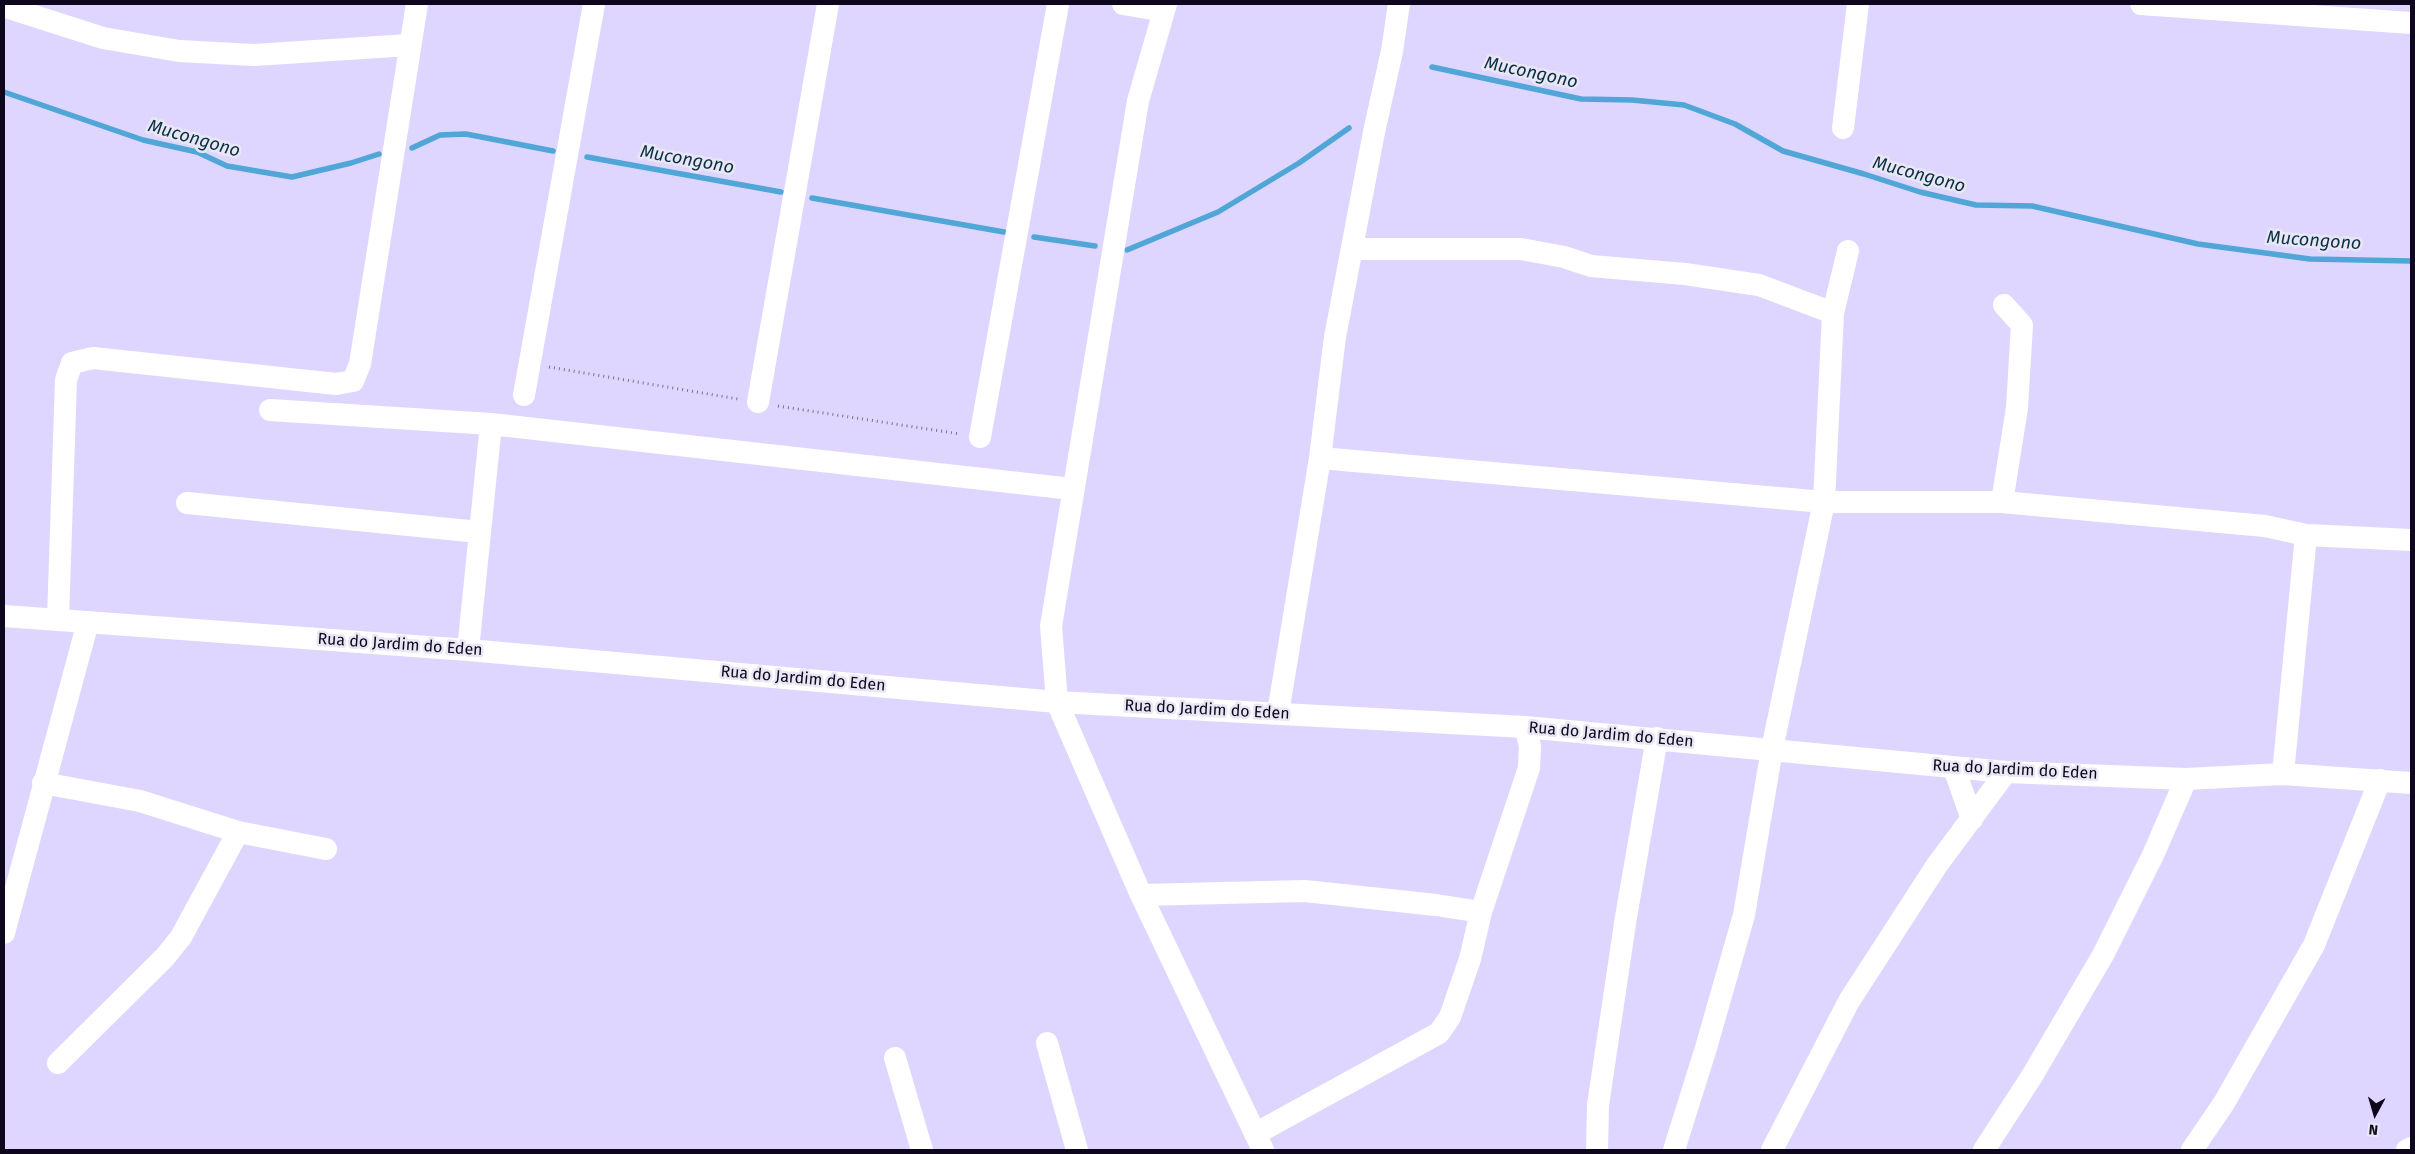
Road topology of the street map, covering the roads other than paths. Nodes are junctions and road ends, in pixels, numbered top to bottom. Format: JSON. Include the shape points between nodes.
{"nodes":[{"id":1,"x":417,"y":4,"type":"edge"},
{"id":2,"x":594,"y":4,"type":"edge"},
{"id":3,"x":828,"y":4,"type":"edge"},
{"id":4,"x":1058,"y":4,"type":"edge"},
{"id":5,"x":1123,"y":4,"type":"edge"},
{"id":6,"x":1399,"y":4,"type":"edge"},
{"id":7,"x":1858,"y":4,"type":"edge"},
{"id":8,"x":2141,"y":4,"type":"edge"},
{"id":9,"x":6,"y":6,"type":"dead end"},
{"id":10,"x":1165,"y":7,"type":"edge"},
{"id":11,"x":2411,"y":23,"type":"edge"},
{"id":12,"x":409,"y":45,"type":"junction"},
{"id":13,"x":1844,"y":128,"type":"dead end"},
{"id":14,"x":1352,"y":249,"type":"junction"},
{"id":15,"x":1848,"y":251,"type":"dead end"},
{"id":16,"x":2004,"y":305,"type":"dead end"},
{"id":17,"x":1833,"y":313,"type":"junction"},
{"id":18,"x":524,"y":394,"type":"dead end"},
{"id":19,"x":758,"y":402,"type":"dead end"},
{"id":20,"x":270,"y":410,"type":"dead end"},
{"id":21,"x":491,"y":424,"type":"junction"},
{"id":22,"x":980,"y":437,"type":"dead end"},
{"id":23,"x":1320,"y":458,"type":"junction"},
{"id":24,"x":1072,"y":489,"type":"junction"},
{"id":25,"x":1824,"y":502,"type":"junction"},
{"id":26,"x":2002,"y":502,"type":"junction"},
{"id":27,"x":186,"y":503,"type":"dead end"},
{"id":28,"x":479,"y":532,"type":"junction"},
{"id":29,"x":2306,"y":535,"type":"junction"},
{"id":30,"x":2411,"y":540,"type":"edge"},
{"id":31,"x":4,"y":616,"type":"edge"},
{"id":32,"x":58,"y":619,"type":"junction"},
{"id":33,"x":88,"y":622,"type":"junction"},
{"id":34,"x":468,"y":650,"type":"junction"},
{"id":35,"x":1057,"y":702,"type":"junction"},
{"id":36,"x":1278,"y":714,"type":"junction"},
{"id":37,"x":1525,"y":727,"type":"junction"},
{"id":38,"x":1657,"y":738,"type":"junction"},
{"id":39,"x":1772,"y":749,"type":"junction"},
{"id":40,"x":1954,"y":768,"type":"junction"},
{"id":41,"x":2006,"y":772,"type":"junction"},
{"id":42,"x":2283,"y":774,"type":"junction"},
{"id":43,"x":2186,"y":779,"type":"junction"},
{"id":44,"x":2380,"y":780,"type":"junction"},
{"id":45,"x":43,"y":782,"type":"junction"},
{"id":46,"x":2411,"y":783,"type":"edge"},
{"id":47,"x":1972,"y":819,"type":"junction"},
{"id":48,"x":238,"y":832,"type":"junction"},
{"id":49,"x":326,"y":849,"type":"dead end"},
{"id":50,"x":13,"y":861,"type":"edge"},
{"id":51,"x":1141,"y":895,"type":"junction"},
{"id":52,"x":1481,"y":912,"type":"junction"},
{"id":53,"x":4,"y":933,"type":"edge"},
{"id":54,"x":1047,"y":1043,"type":"dead end"},
{"id":55,"x":895,"y":1058,"type":"dead end"},
{"id":56,"x":58,"y":1063,"type":"dead end"},
{"id":57,"x":1259,"y":1142,"type":"edge"},
{"id":58,"x":2411,"y":1148,"type":"edge"},
{"id":59,"x":922,"y":1150,"type":"edge"},
{"id":60,"x":1077,"y":1150,"type":"edge"},
{"id":61,"x":1597,"y":1150,"type":"edge"},
{"id":62,"x":1674,"y":1150,"type":"edge"},
{"id":63,"x":1772,"y":1150,"type":"edge"},
{"id":64,"x":1984,"y":1150,"type":"edge"},
{"id":65,"x":2192,"y":1150,"type":"edge"},
{"id":66,"x":2407,"y":1150,"type":"edge"}],
"edges":[{"from":1,"to":12,"type":"street"},
{"from":2,"to":18,"type":"street"},
{"from":3,"to":19,"type":"street"},
{"from":4,"to":22,"type":"street"},
{"from":5,"to":10,"type":"street"},
{"from":6,"to":14,"type":"street"},
{"from":7,"to":13,"type":"street"},
{"from":8,"to":11,"type":"street"},
{"from":9,"to":12,"type":"street","via":[[103,38],[179,51],[254,55]]},
{"from":10,"to":24,"type":"street","via":[[1138,101]]},
{"from":12,"to":32,"type":"street","via":[[360,364],[353,381],[336,384],[93,358],[72,363],[66,380]]},
{"from":14,"to":17,"type":"street","via":[[1521,249],[1591,266],[1685,274],[1759,285]]},
{"from":14,"to":23,"type":"street","via":[[1335,337]]},
{"from":15,"to":17,"type":"street"},
{"from":16,"to":26,"type":"street","via":[[2022,325],[2016,408]]},
{"from":17,"to":25,"type":"street"},
{"from":20,"to":21,"type":"street"},
{"from":21,"to":24,"type":"street"},
{"from":21,"to":28,"type":"street"},
{"from":23,"to":25,"type":"street"},
{"from":23,"to":36,"type":"street"},
{"from":24,"to":35,"type":"street","via":[[1051,626]]},
{"from":25,"to":26,"type":"street"},
{"from":25,"to":39,"type":"street"},
{"from":26,"to":29,"type":"street","via":[[2265,526]]},
{"from":27,"to":28,"type":"street"},
{"from":28,"to":34,"type":"street"},
{"from":29,"to":30,"type":"street"},
{"from":29,"to":42,"type":"street"},
{"from":31,"to":32,"type":"street","name":"Rua do Jardim do Eden"},
{"from":32,"to":33,"type":"street","name":"Rua do Jardim do Eden"},
{"from":33,"to":34,"type":"street","name":"Rua do Jardim do Eden"},
{"from":33,"to":45,"type":"street"},
{"from":34,"to":35,"type":"street","name":"Rua do Jardim do Eden"},
{"from":35,"to":36,"type":"street","name":"Rua do Jardim do Eden"},
{"from":35,"to":51,"type":"street"},
{"from":36,"to":37,"type":"street","name":"Rua do Jardim do Eden"},
{"from":37,"to":38,"type":"street","name":"Rua do Jardim do Eden"},
{"from":37,"to":52,"type":"street","via":[[1530,746],[1529,768]]},
{"from":38,"to":39,"type":"street","name":"Rua do Jardim do Eden"},
{"from":38,"to":61,"type":"street","via":[[1598,1105]]},
{"from":39,"to":40,"type":"street","name":"Rua do Jardim do Eden"},
{"from":39,"to":62,"type":"street","via":[[1744,915]]},
{"from":40,"to":41,"type":"street","name":"Rua do Jardim do Eden"},
{"from":40,"to":47,"type":"street"},
{"from":41,"to":43,"type":"street","name":"Rua do Jardim do Eden"},
{"from":41,"to":47,"type":"street"},
{"from":42,"to":43,"type":"street","name":"Rua do Jardim do Eden"},
{"from":42,"to":44,"type":"street","name":"Rua do Jardim do Eden"},
{"from":43,"to":64,"type":"street","via":[[2153,855],[2103,955]]},
{"from":44,"to":46,"type":"street","name":"Rua do Jardim do Eden"},
{"from":44,"to":65,"type":"street","via":[[2314,946],[2224,1103]]},
{"from":45,"to":48,"type":"street","via":[[140,801]]},
{"from":45,"to":50,"type":"street"},
{"from":47,"to":63,"type":"street","via":[[1937,865],[1849,1001]]},
{"from":48,"to":49,"type":"street"},
{"from":48,"to":56,"type":"street","via":[[181,937],[165,957]]},
{"from":50,"to":53,"type":"street"},
{"from":51,"to":52,"type":"street","via":[[1305,891]]},
{"from":51,"to":57,"type":"street"},
{"from":52,"to":57,"type":"street","via":[[1470,959],[1450,1017],[1439,1033]]},
{"from":54,"to":60,"type":"street"},
{"from":55,"to":59,"type":"street"},
{"from":58,"to":66,"type":"street"}]}
